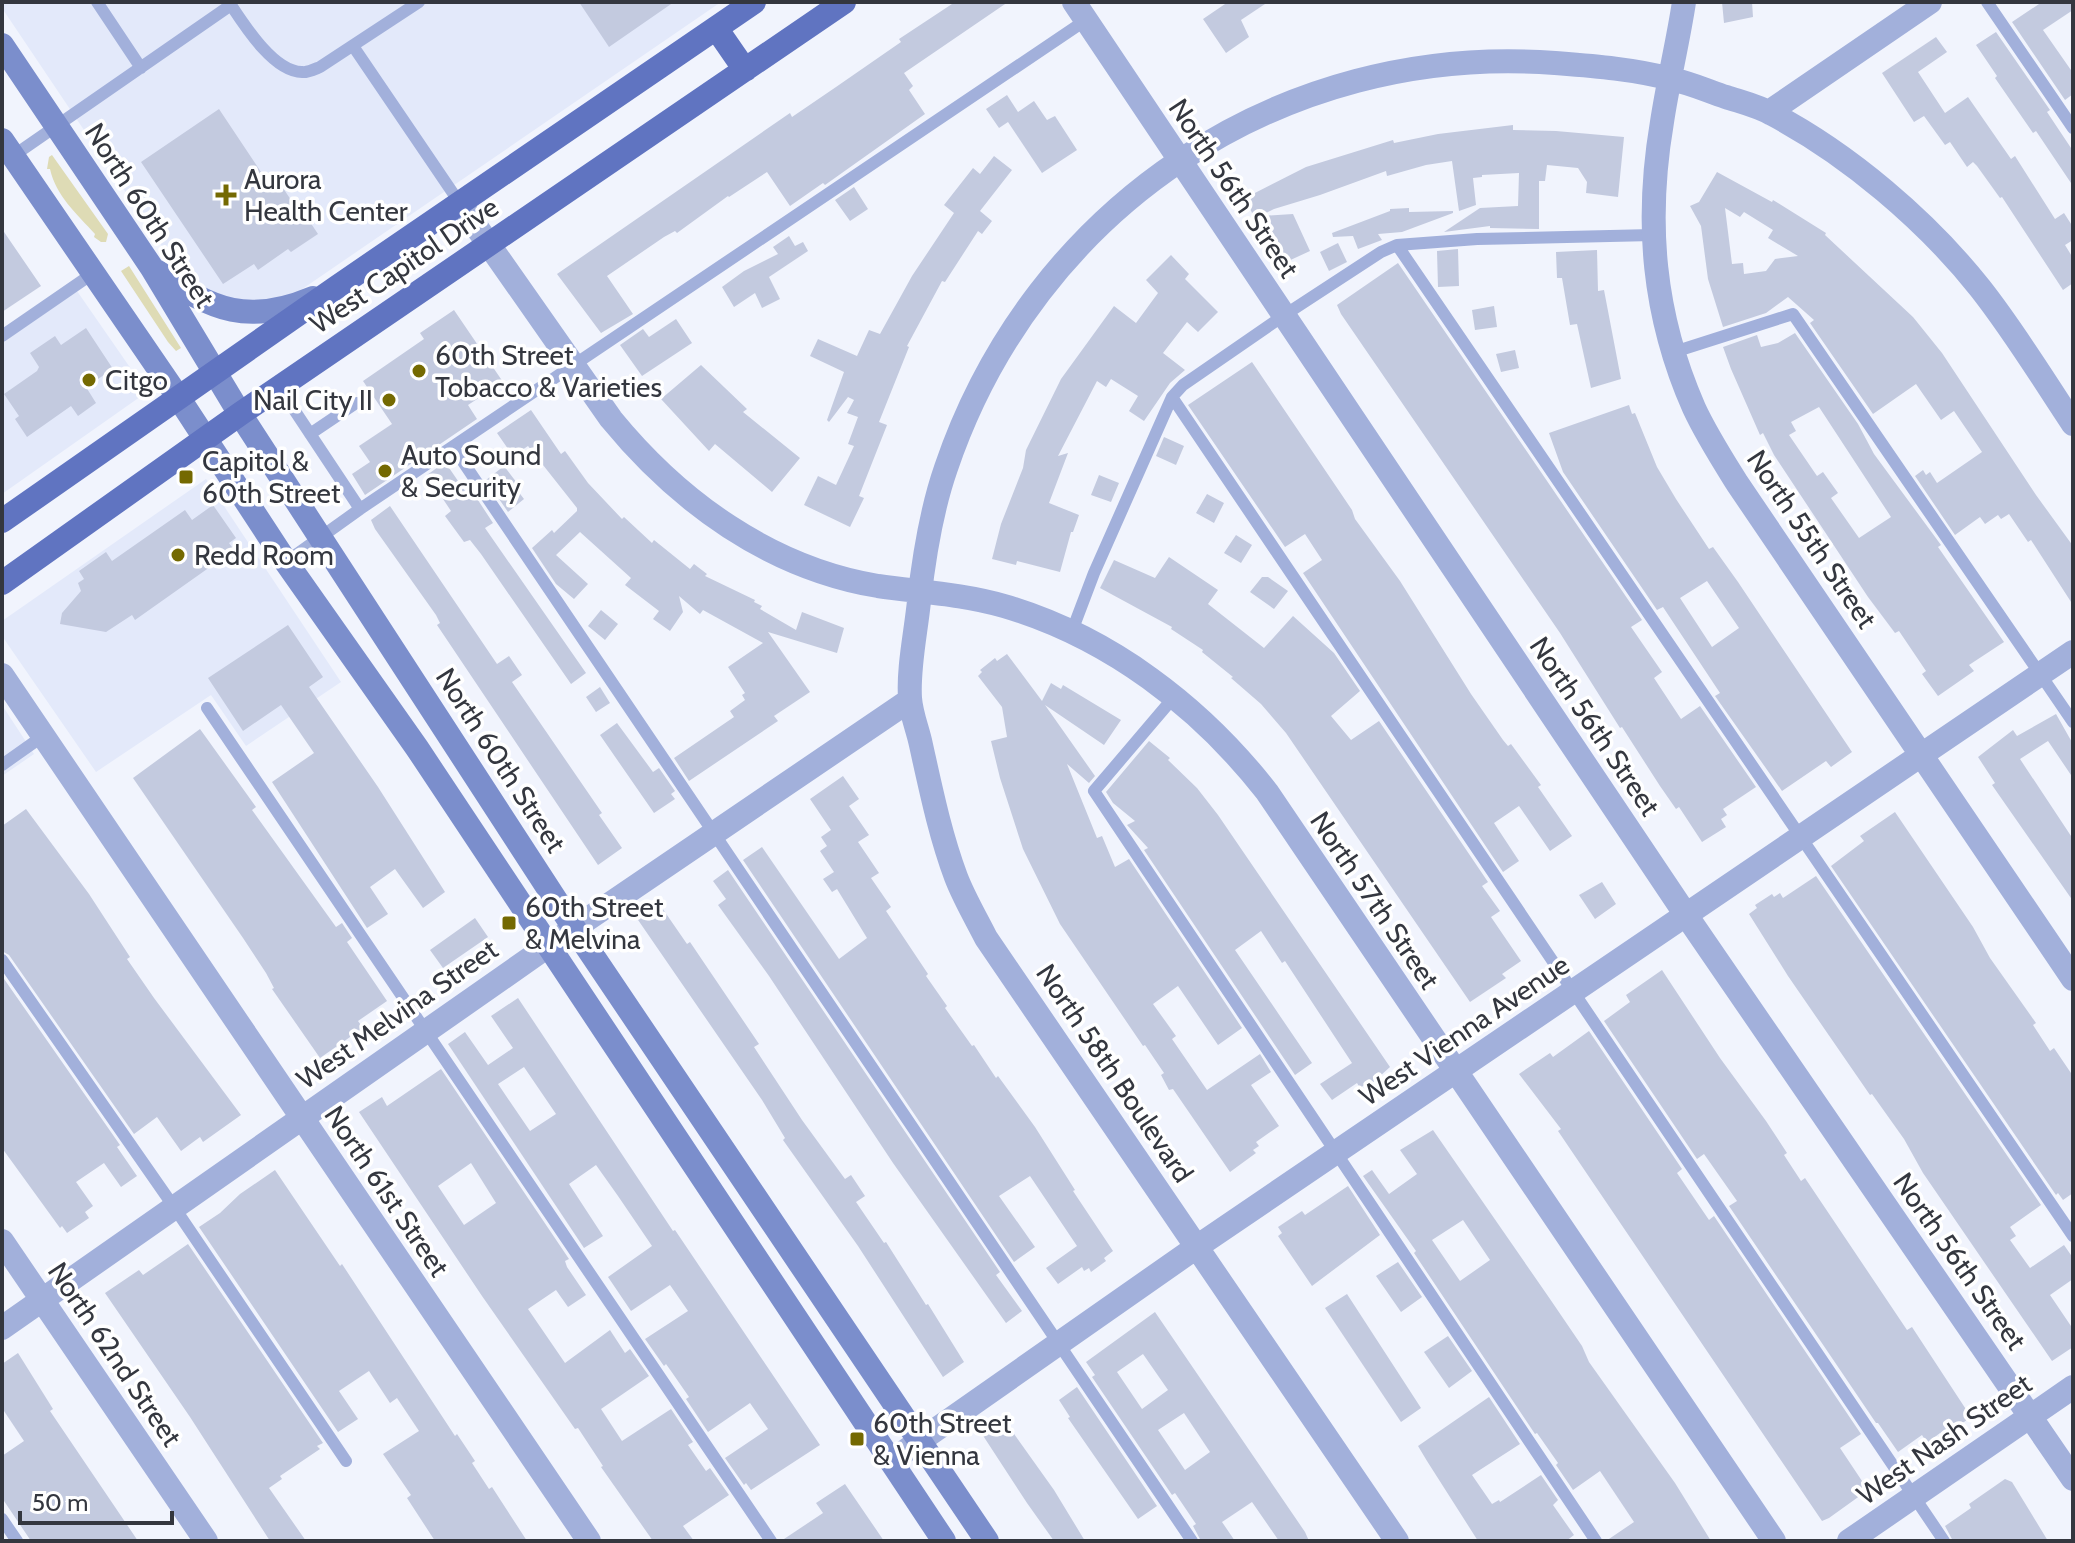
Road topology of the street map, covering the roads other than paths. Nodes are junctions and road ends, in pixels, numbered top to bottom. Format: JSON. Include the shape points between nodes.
{"nodes":[{"id":1,"x":97,"y":2,"type":"edge"},
{"id":2,"x":419,"y":2,"type":"edge"},
{"id":3,"x":754,"y":2,"type":"edge"},
{"id":4,"x":844,"y":2,"type":"edge"},
{"id":5,"x":1684,"y":2,"type":"edge"},
{"id":6,"x":1930,"y":2,"type":"edge"},
{"id":7,"x":1987,"y":2,"type":"edge"},
{"id":8,"x":230,"y":4,"type":"edge"},
{"id":9,"x":1080,"y":11,"type":"edge"},
{"id":10,"x":716,"y":28,"type":"junction"},
{"id":11,"x":2,"y":45,"type":"edge"},
{"id":12,"x":353,"y":46,"type":"junction"},
{"id":13,"x":141,"y":68,"type":"junction"},
{"id":14,"x":745,"y":70,"type":"junction"},
{"id":15,"x":1671,"y":78,"type":"junction"},
{"id":16,"x":1769,"y":112,"type":"junction"},
{"id":17,"x":57,"y":126,"type":"junction"},
{"id":18,"x":2073,"y":128,"type":"edge"},
{"id":19,"x":8,"y":148,"type":"edge"},
{"id":20,"x":1179,"y":160,"type":"junction"},
{"id":21,"x":459,"y":202,"type":"junction"},
{"id":22,"x":1653,"y":235,"type":"junction"},
{"id":23,"x":488,"y":245,"type":"junction"},
{"id":24,"x":1397,"y":245,"type":"junction"},
{"id":25,"x":152,"y":268,"type":"junction"},
{"id":26,"x":92,"y":274,"type":"junction"},
{"id":27,"x":337,"y":287,"type":"junction"},
{"id":28,"x":1283,"y":316,"type":"junction"},
{"id":29,"x":2,"y":336,"type":"edge"},
{"id":30,"x":1674,"y":352,"type":"junction"},
{"id":31,"x":573,"y":366,"type":"junction"},
{"id":32,"x":215,"y":372,"type":"junction"},
{"id":33,"x":279,"y":387,"type":"junction"},
{"id":34,"x":178,"y":397,"type":"junction"},
{"id":35,"x":1172,"y":397,"type":"junction"},
{"id":36,"x":356,"y":403,"type":"dead end"},
{"id":37,"x":240,"y":414,"type":"junction"},
{"id":38,"x":2073,"y":424,"type":"edge"},
{"id":39,"x":310,"y":434,"type":"junction"},
{"id":40,"x":204,"y":439,"type":"junction"},
{"id":41,"x":453,"y":447,"type":"junction"},
{"id":42,"x":360,"y":509,"type":"junction"},
{"id":43,"x":2,"y":521,"type":"edge"},
{"id":44,"x":320,"y":538,"type":"junction"},
{"id":45,"x":286,"y":562,"type":"junction"},
{"id":46,"x":2,"y":583,"type":"edge"},
{"id":47,"x":921,"y":590,"type":"junction"},
{"id":48,"x":1072,"y":631,"type":"junction"},
{"id":49,"x":2073,"y":652,"type":"edge"},
{"id":50,"x":2041,"y":674,"type":"junction"},
{"id":51,"x":2,"y":675,"type":"edge"},
{"id":52,"x":1174,"y":697,"type":"junction"},
{"id":53,"x":910,"y":700,"type":"junction"},
{"id":54,"x":207,"y":708,"type":"dead end"},
{"id":55,"x":2073,"y":722,"type":"edge"},
{"id":56,"x":43,"y":736,"type":"junction"},
{"id":57,"x":1922,"y":755,"type":"junction"},
{"id":58,"x":2,"y":765,"type":"edge"},
{"id":59,"x":716,"y":832,"type":"junction"},
{"id":60,"x":1802,"y":836,"type":"junction"},
{"id":61,"x":1686,"y":915,"type":"junction"},
{"id":62,"x":574,"y":928,"type":"junction"},
{"id":63,"x":548,"y":946,"type":"junction"},
{"id":64,"x":2,"y":960,"type":"edge"},
{"id":65,"x":2073,"y":979,"type":"edge"},
{"id":66,"x":1574,"y":991,"type":"junction"},
{"id":67,"x":424,"y":1032,"type":"junction"},
{"id":68,"x":1454,"y":1072,"type":"junction"},
{"id":69,"x":301,"y":1118,"type":"junction"},
{"id":70,"x":1335,"y":1154,"type":"junction"},
{"id":71,"x":174,"y":1207,"type":"junction"},
{"id":72,"x":2073,"y":1236,"type":"edge"},
{"id":73,"x":2,"y":1241,"type":"edge"},
{"id":74,"x":1198,"y":1246,"type":"junction"},
{"id":75,"x":42,"y":1300,"type":"junction"},
{"id":76,"x":2,"y":1328,"type":"edge"},
{"id":77,"x":1058,"y":1344,"type":"junction"},
{"id":78,"x":2073,"y":1387,"type":"edge"},
{"id":79,"x":2031,"y":1416,"type":"junction"},
{"id":80,"x":919,"y":1441,"type":"junction"},
{"id":81,"x":346,"y":1461,"type":"dead end"},
{"id":82,"x":891,"y":1461,"type":"junction"},
{"id":83,"x":2073,"y":1479,"type":"edge"},
{"id":84,"x":1914,"y":1496,"type":"junction"},
{"id":85,"x":2,"y":1519,"type":"edge"},
{"id":86,"x":17,"y":1541,"type":"edge"},
{"id":87,"x":206,"y":1541,"type":"edge"},
{"id":88,"x":589,"y":1541,"type":"edge"},
{"id":89,"x":771,"y":1541,"type":"edge"},
{"id":90,"x":944,"y":1541,"type":"edge"},
{"id":91,"x":987,"y":1541,"type":"edge"},
{"id":92,"x":1192,"y":1541,"type":"edge"},
{"id":93,"x":1397,"y":1541,"type":"edge"},
{"id":94,"x":1596,"y":1541,"type":"edge"},
{"id":95,"x":1774,"y":1541,"type":"edge"},
{"id":96,"x":1849,"y":1541,"type":"edge"},
{"id":97,"x":1944,"y":1541,"type":"edge"}],
"edges":[{"from":1,"to":13,"type":"lane"},
{"from":2,"to":12,"type":"lane"},
{"from":3,"to":10,"type":"main road","name":"West Capitol Drive"},
{"from":4,"to":14,"type":"main road","name":"West Capitol Drive"},
{"from":5,"to":15,"type":"street","name":"North 55th Street"},
{"from":6,"to":16,"type":"street"},
{"from":7,"to":18,"type":"lane"},
{"from":8,"to":12,"type":"lane","via":[[284,67],[302,73]]},
{"from":8,"to":13,"type":"lane"},
{"from":9,"to":20,"type":"street","name":"North 56th Street"},
{"from":9,"to":31,"type":"lane"},
{"from":10,"to":14,"type":"main road"},
{"from":10,"to":21,"type":"main road","name":"West Capitol Drive"},
{"from":11,"to":17,"type":"main road","name":"North 60th Street"},
{"from":12,"to":21,"type":"lane"},
{"from":13,"to":17,"type":"lane"},
{"from":14,"to":23,"type":"main road","name":"West Capitol Drive"},
{"from":15,"to":16,"type":"street"},
{"from":15,"to":20,"type":"street","via":[[1517,60],[1421,67],[1299,99],[1212,138]]},
{"from":15,"to":22,"type":"street","name":"North 55th Street","via":[[1654,181]]},
{"from":16,"to":38,"type":"street","via":[[1876,185],[1954,256]]},
{"from":17,"to":19,"type":"lane"},
{"from":17,"to":25,"type":"main road","name":"North 60th Street"},
{"from":19,"to":26,"type":"main road"},
{"from":20,"to":28,"type":"street","name":"North 56th Street"},
{"from":20,"to":47,"type":"street","via":[[1081,243],[1004,344],[945,470]]},
{"from":21,"to":23,"type":"street","name":"North 57th Street"},
{"from":21,"to":27,"type":"main road","name":"West Capitol Drive"},
{"from":22,"to":24,"type":"lane"},
{"from":22,"to":30,"type":"street","name":"North 55th Street","via":[[1655,276]]},
{"from":23,"to":31,"type":"street","name":"North 57th Street"},
{"from":23,"to":33,"type":"main road","name":"West Capitol Drive"},
{"from":24,"to":28,"type":"lane"},
{"from":24,"to":60,"type":"lane"},
{"from":25,"to":27,"type":"main road","via":[[191,293],[247,314],[288,308]]},
{"from":25,"to":32,"type":"main road","name":"North 60th Street"},
{"from":26,"to":29,"type":"lane"},
{"from":26,"to":34,"type":"main road"},
{"from":27,"to":32,"type":"main road","name":"West Capitol Drive"},
{"from":28,"to":35,"type":"lane"},
{"from":28,"to":61,"type":"street","name":"North 56th Street"},
{"from":30,"to":50,"type":"lane","via":[[1793,314]]},
{"from":30,"to":57,"type":"street","name":"North 55th Street","via":[[1694,409],[1737,483]]},
{"from":31,"to":41,"type":"lane"},
{"from":31,"to":47,"type":"street","name":"North 57th Street","via":[[638,452],[729,527],[840,577]]},
{"from":32,"to":34,"type":"main road","name":"West Capitol Drive"},
{"from":32,"to":37,"type":"main road","name":"North 60th Street"},
{"from":33,"to":37,"type":"main road","name":"West Capitol Drive"},
{"from":33,"to":39,"type":"lane"},
{"from":34,"to":40,"type":"main road"},
{"from":34,"to":43,"type":"main road","name":"West Capitol Drive"},
{"from":35,"to":48,"type":"lane"},
{"from":35,"to":66,"type":"lane"},
{"from":36,"to":39,"type":"lane"},
{"from":37,"to":40,"type":"main road","name":"West Capitol Drive"},
{"from":37,"to":44,"type":"main road","name":"North 60th Street"},
{"from":39,"to":42,"type":"lane"},
{"from":40,"to":45,"type":"main road"},
{"from":40,"to":46,"type":"main road","name":"West Capitol Drive"},
{"from":41,"to":42,"type":"lane"},
{"from":41,"to":59,"type":"lane"},
{"from":42,"to":44,"type":"lane"},
{"from":44,"to":45,"type":"lane"},
{"from":44,"to":62,"type":"main road","name":"North 60th Street"},
{"from":45,"to":63,"type":"main road"},
{"from":47,"to":48,"type":"street","name":"North 57th Street","via":[[1001,605]]},
{"from":47,"to":53,"type":"street","name":"North 58th Boulevard"},
{"from":48,"to":52,"type":"street","name":"North 57th Street"},
{"from":49,"to":50,"type":"street","name":"West Vienna Avenue"},
{"from":50,"to":55,"type":"lane"},
{"from":50,"to":57,"type":"street","name":"West Vienna Avenue"},
{"from":51,"to":56,"type":"street","name":"North 61st Street"},
{"from":52,"to":68,"type":"street","name":"North 57th Street","via":[[1240,758],[1267,792]]},
{"from":52,"to":70,"type":"lane","via":[[1094,791]]},
{"from":53,"to":59,"type":"street","name":"West Melvina Street"},
{"from":53,"to":74,"type":"street","name":"North 58th Boulevard","via":[[937,819],[958,882],[986,938]]},
{"from":54,"to":67,"type":"lane"},
{"from":56,"to":58,"type":"lane"},
{"from":56,"to":69,"type":"street","name":"North 61st Street"},
{"from":57,"to":60,"type":"street","name":"West Vienna Avenue"},
{"from":57,"to":65,"type":"street","name":"North 55th Street"},
{"from":59,"to":62,"type":"street","name":"West Melvina Street"},
{"from":59,"to":77,"type":"lane"},
{"from":60,"to":61,"type":"street","name":"West Vienna Avenue"},
{"from":60,"to":72,"type":"lane"},
{"from":61,"to":66,"type":"street","name":"West Vienna Avenue"},
{"from":61,"to":79,"type":"street","name":"North 56th Street"},
{"from":62,"to":63,"type":"street","name":"West Melvina Street"},
{"from":62,"to":80,"type":"main road","name":"North 60th Street"},
{"from":63,"to":67,"type":"street","name":"West Melvina Street"},
{"from":63,"to":82,"type":"main road"},
{"from":64,"to":71,"type":"lane"},
{"from":66,"to":68,"type":"street","name":"West Vienna Avenue"},
{"from":66,"to":84,"type":"lane"},
{"from":67,"to":69,"type":"street","name":"West Melvina Street"},
{"from":67,"to":89,"type":"lane"},
{"from":68,"to":70,"type":"street","name":"West Vienna Avenue"},
{"from":68,"to":95,"type":"street","name":"North 57th Street"},
{"from":69,"to":71,"type":"street","name":"West Melvina Street"},
{"from":69,"to":88,"type":"street","name":"North 61st Street"},
{"from":70,"to":74,"type":"street","name":"West Vienna Avenue"},
{"from":70,"to":94,"type":"lane"},
{"from":71,"to":75,"type":"street","name":"West Melvina Street"},
{"from":71,"to":81,"type":"lane"},
{"from":73,"to":75,"type":"street","name":"North 62nd Street"},
{"from":74,"to":77,"type":"street","name":"West Vienna Avenue"},
{"from":74,"to":93,"type":"street","name":"North 58th Boulevard"},
{"from":75,"to":76,"type":"street","name":"West Melvina Street"},
{"from":75,"to":87,"type":"street","name":"North 62nd Street"},
{"from":77,"to":80,"type":"street","name":"West Vienna Avenue"},
{"from":77,"to":92,"type":"lane"},
{"from":78,"to":79,"type":"street","name":"West Nash Street"},
{"from":79,"to":83,"type":"street","name":"North 56th Street"},
{"from":79,"to":84,"type":"street","name":"West Nash Street"},
{"from":80,"to":82,"type":"street","name":"West Vienna Avenue"},
{"from":80,"to":91,"type":"main road","name":"North 60th Street"},
{"from":82,"to":90,"type":"main road"},
{"from":84,"to":96,"type":"street","name":"West Nash Street"},
{"from":84,"to":97,"type":"lane"},
{"from":85,"to":86,"type":"lane"}]}
